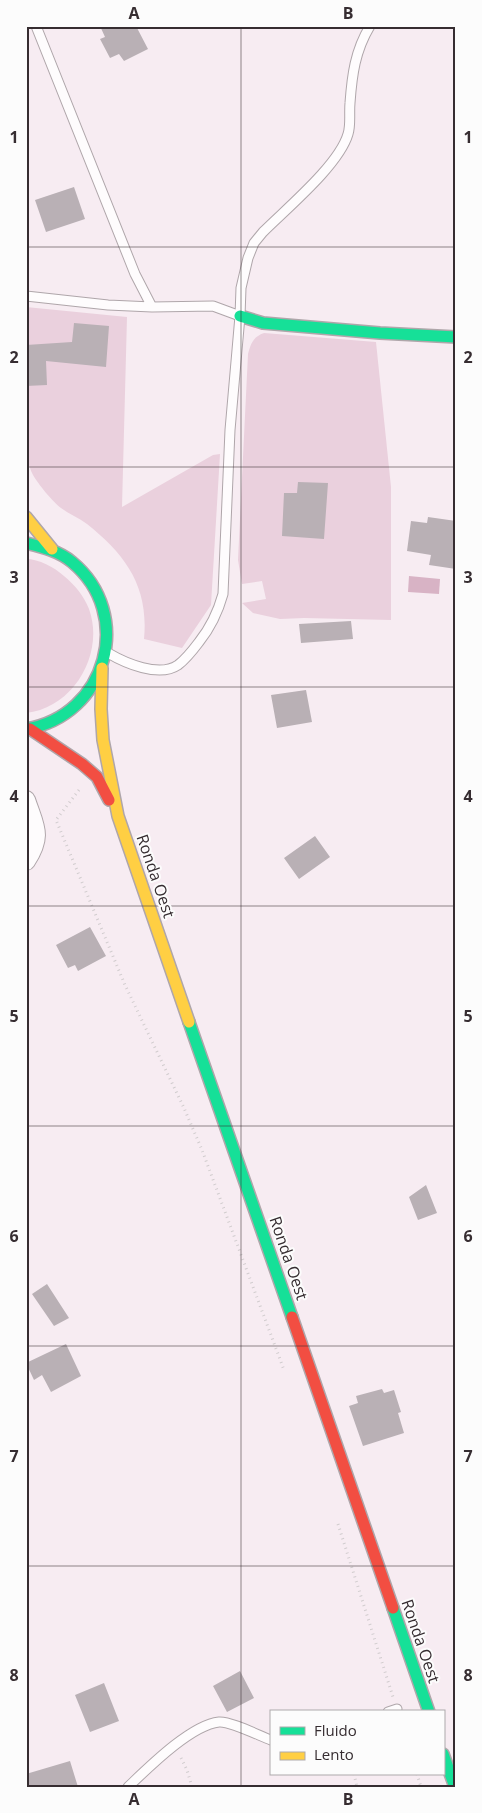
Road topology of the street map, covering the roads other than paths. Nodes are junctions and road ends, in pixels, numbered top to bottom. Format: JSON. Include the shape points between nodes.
{"nodes":[{"id":1,"x":36,"y":26,"type":"edge"},
{"id":2,"x":370,"y":26,"type":"edge"},
{"id":3,"x":26,"y":296,"type":"edge"},
{"id":4,"x":152,"y":307,"type":"junction"},
{"id":5,"x":240,"y":316,"type":"junction"},
{"id":6,"x":456,"y":337,"type":"edge"},
{"id":7,"x":26,"y":517,"type":"edge"},
{"id":8,"x":26,"y":543,"type":"edge"},
{"id":9,"x":52,"y":549,"type":"junction"},
{"id":10,"x":107,"y":652,"type":"junction"},
{"id":11,"x":102,"y":668,"type":"junction"},
{"id":12,"x":28,"y":729,"type":"edge"},
{"id":13,"x":26,"y":800,"type":"edge"},
{"id":14,"x":118,"y":816,"type":"junction"},
{"id":15,"x":26,"y":861,"type":"edge"},
{"id":16,"x":428,"y":1710,"type":"edge"},
{"id":17,"x":270,"y":1740,"type":"edge"},
{"id":18,"x":444,"y":1757,"type":"edge"},
{"id":19,"x":128,"y":1787,"type":"edge"},
{"id":20,"x":455,"y":1787,"type":"edge"}],
"edges":[{"from":1,"to":4,"type":"lane","via":[[134,274]]},
{"from":2,"to":5,"type":"lane","via":[[356,58],[349,132],[344,144],[328,168],[254,243],[243,277]]},
{"from":3,"to":4,"type":"lane"},
{"from":4,"to":5,"type":"lane","via":[[213,306]]},
{"from":5,"to":6,"type":"main road","via":[[264,323]]},
{"from":5,"to":10,"type":"lane","via":[[230,430],[223,594],[219,611],[191,652],[176,666],[156,670],[136,666]]},
{"from":7,"to":9,"type":"main road"},
{"from":8,"to":9,"type":"main road"},
{"from":9,"to":10,"type":"main road","via":[[73,562],[90,581],[102,602],[108,626]]},
{"from":10,"to":11,"type":"main road"},
{"from":11,"to":12,"type":"main road","via":[[86,696],[61,717]]},
{"from":11,"to":14,"type":"main road","name":"Ronda Oest","via":[[102,735]]},
{"from":12,"to":14,"type":"main road","name":"Ronda Oest","via":[[59,747],[97,777]]},
{"from":13,"to":15,"type":"street","via":[[37,834],[37,841]]},
{"from":14,"to":16,"type":"main road","name":"Ronda Oest"},
{"from":17,"to":19,"type":"lane","via":[[220,1722],[191,1732]]},
{"from":18,"to":20,"type":"main road"}]}
